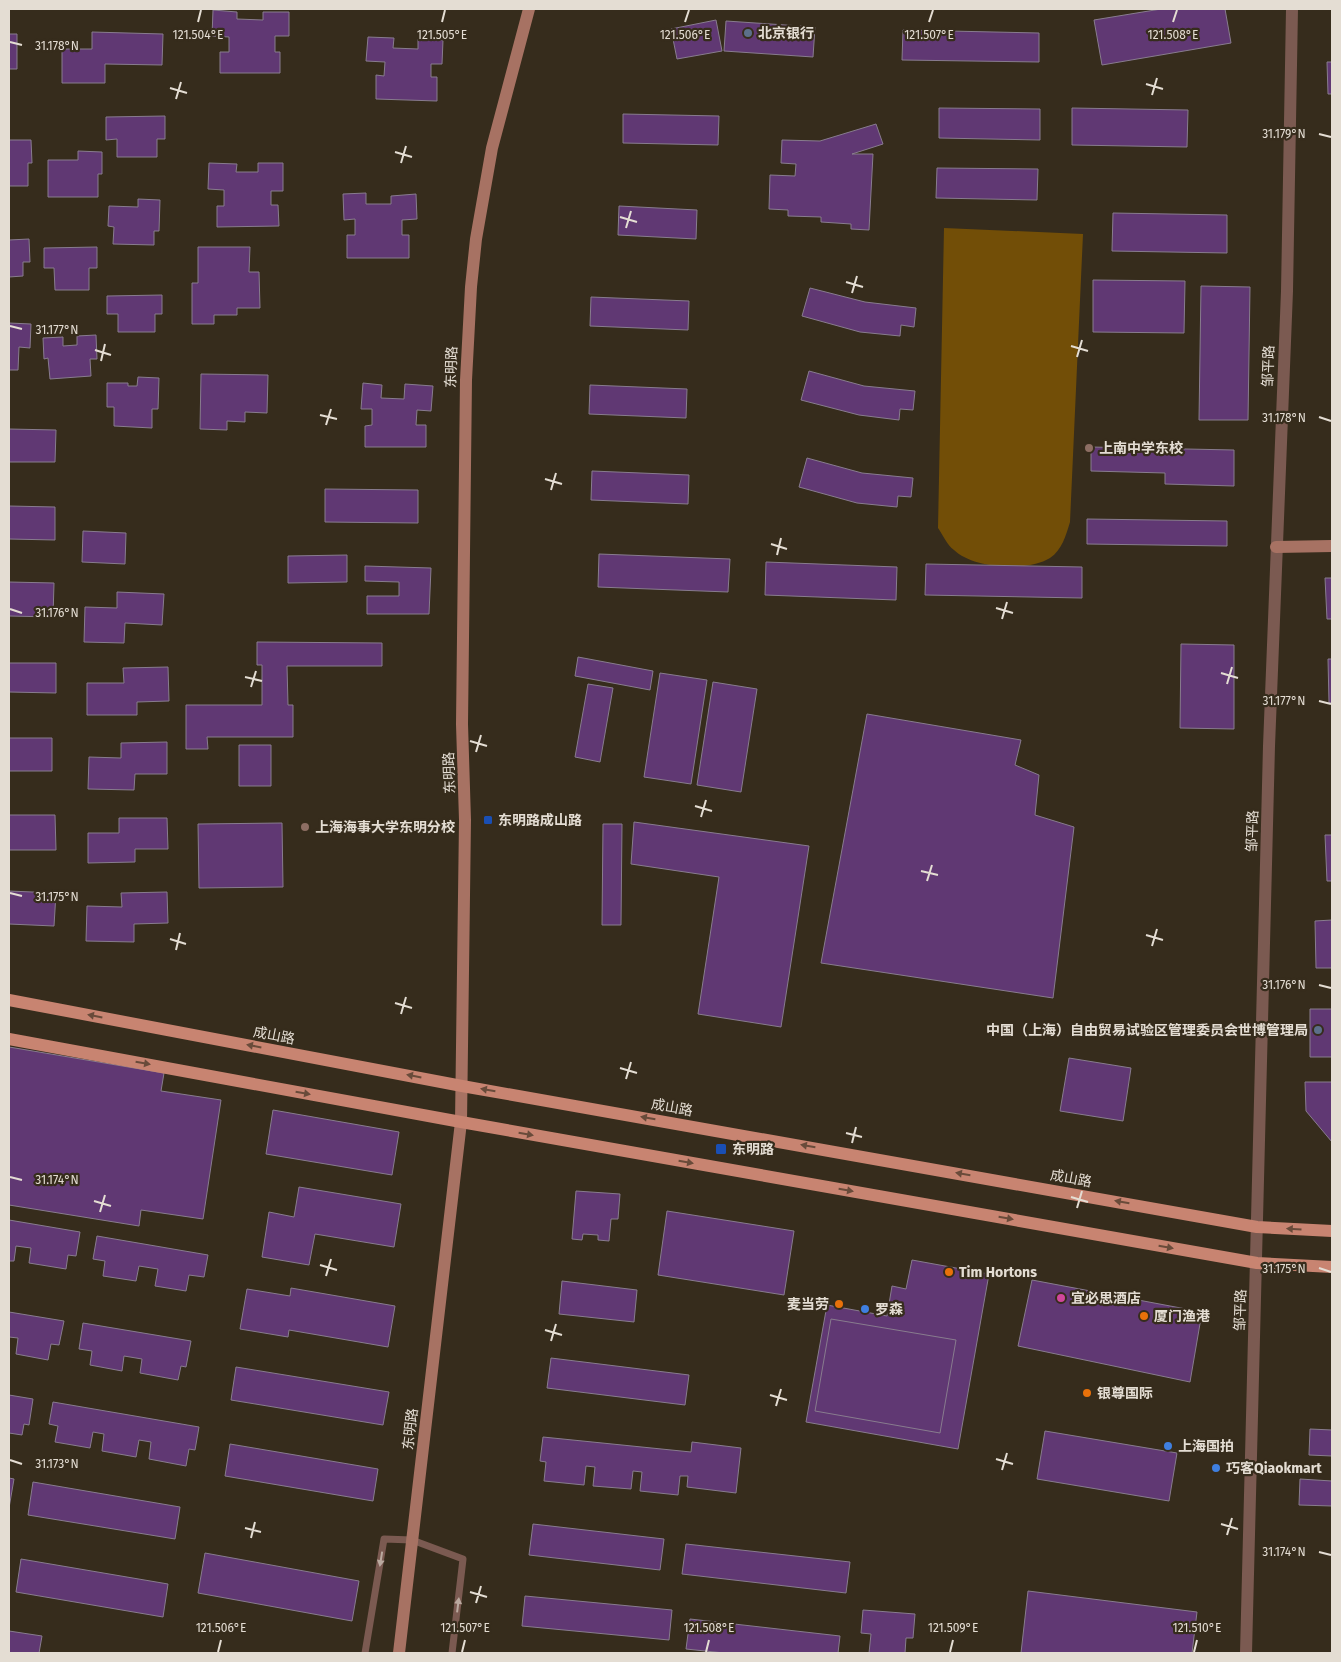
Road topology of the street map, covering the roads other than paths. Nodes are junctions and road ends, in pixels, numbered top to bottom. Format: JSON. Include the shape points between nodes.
{"nodes":[{"id":1,"x":529,"y":9,"type":"edge"},
{"id":2,"x":1292,"y":9,"type":"edge"},
{"id":3,"x":1332,"y":546,"type":"edge"},
{"id":4,"x":1276,"y":547,"type":"junction"},
{"id":5,"x":9,"y":1000,"type":"edge"},
{"id":6,"x":9,"y":1039,"type":"edge"},
{"id":7,"x":462,"y":1086,"type":"junction"},
{"id":8,"x":461,"y":1122,"type":"junction"},
{"id":9,"x":1256,"y":1227,"type":"junction"},
{"id":10,"x":1332,"y":1231,"type":"edge"},
{"id":11,"x":1257,"y":1263,"type":"junction"},
{"id":12,"x":1332,"y":1267,"type":"edge"},
{"id":13,"x":412,"y":1540,"type":"junction"},
{"id":14,"x":366,"y":1653,"type":"edge"},
{"id":15,"x":399,"y":1653,"type":"edge"},
{"id":16,"x":452,"y":1653,"type":"edge"},
{"id":17,"x":1246,"y":1653,"type":"edge"}],
"edges":[{"from":1,"to":7,"type":"main road","name":"东明路","via":[[484,192],[467,334],[462,705],[465,820]]},
{"from":2,"to":4,"type":"street","name":"邹平路","via":[[1287,291]]},
{"from":3,"to":4,"type":"main road"},
{"from":4,"to":9,"type":"street","name":"邹平路"},
{"from":7,"to":5,"type":"main road","name":"成山路","one_way":true},
{"from":6,"to":8,"type":"main road","one_way":true},
{"from":7,"to":8,"type":"main road","name":"东明路"},
{"from":9,"to":7,"type":"main road","name":"成山路","one_way":true},
{"from":8,"to":11,"type":"main road","one_way":true},
{"from":8,"to":13,"type":"main road","name":"东明路"},
{"from":10,"to":9,"type":"main road","name":"成山路","one_way":true},
{"from":9,"to":11,"type":"street","name":"邹平路"},
{"from":11,"to":12,"type":"main road"},
{"from":11,"to":17,"type":"street","name":"邹平路"},
{"from":13,"to":14,"type":"lane","one_way":true,"via":[[384,1539]]},
{"from":13,"to":15,"type":"main road","name":"东明路"},
{"from":16,"to":13,"type":"lane","one_way":true,"via":[[463,1559]]}]}
